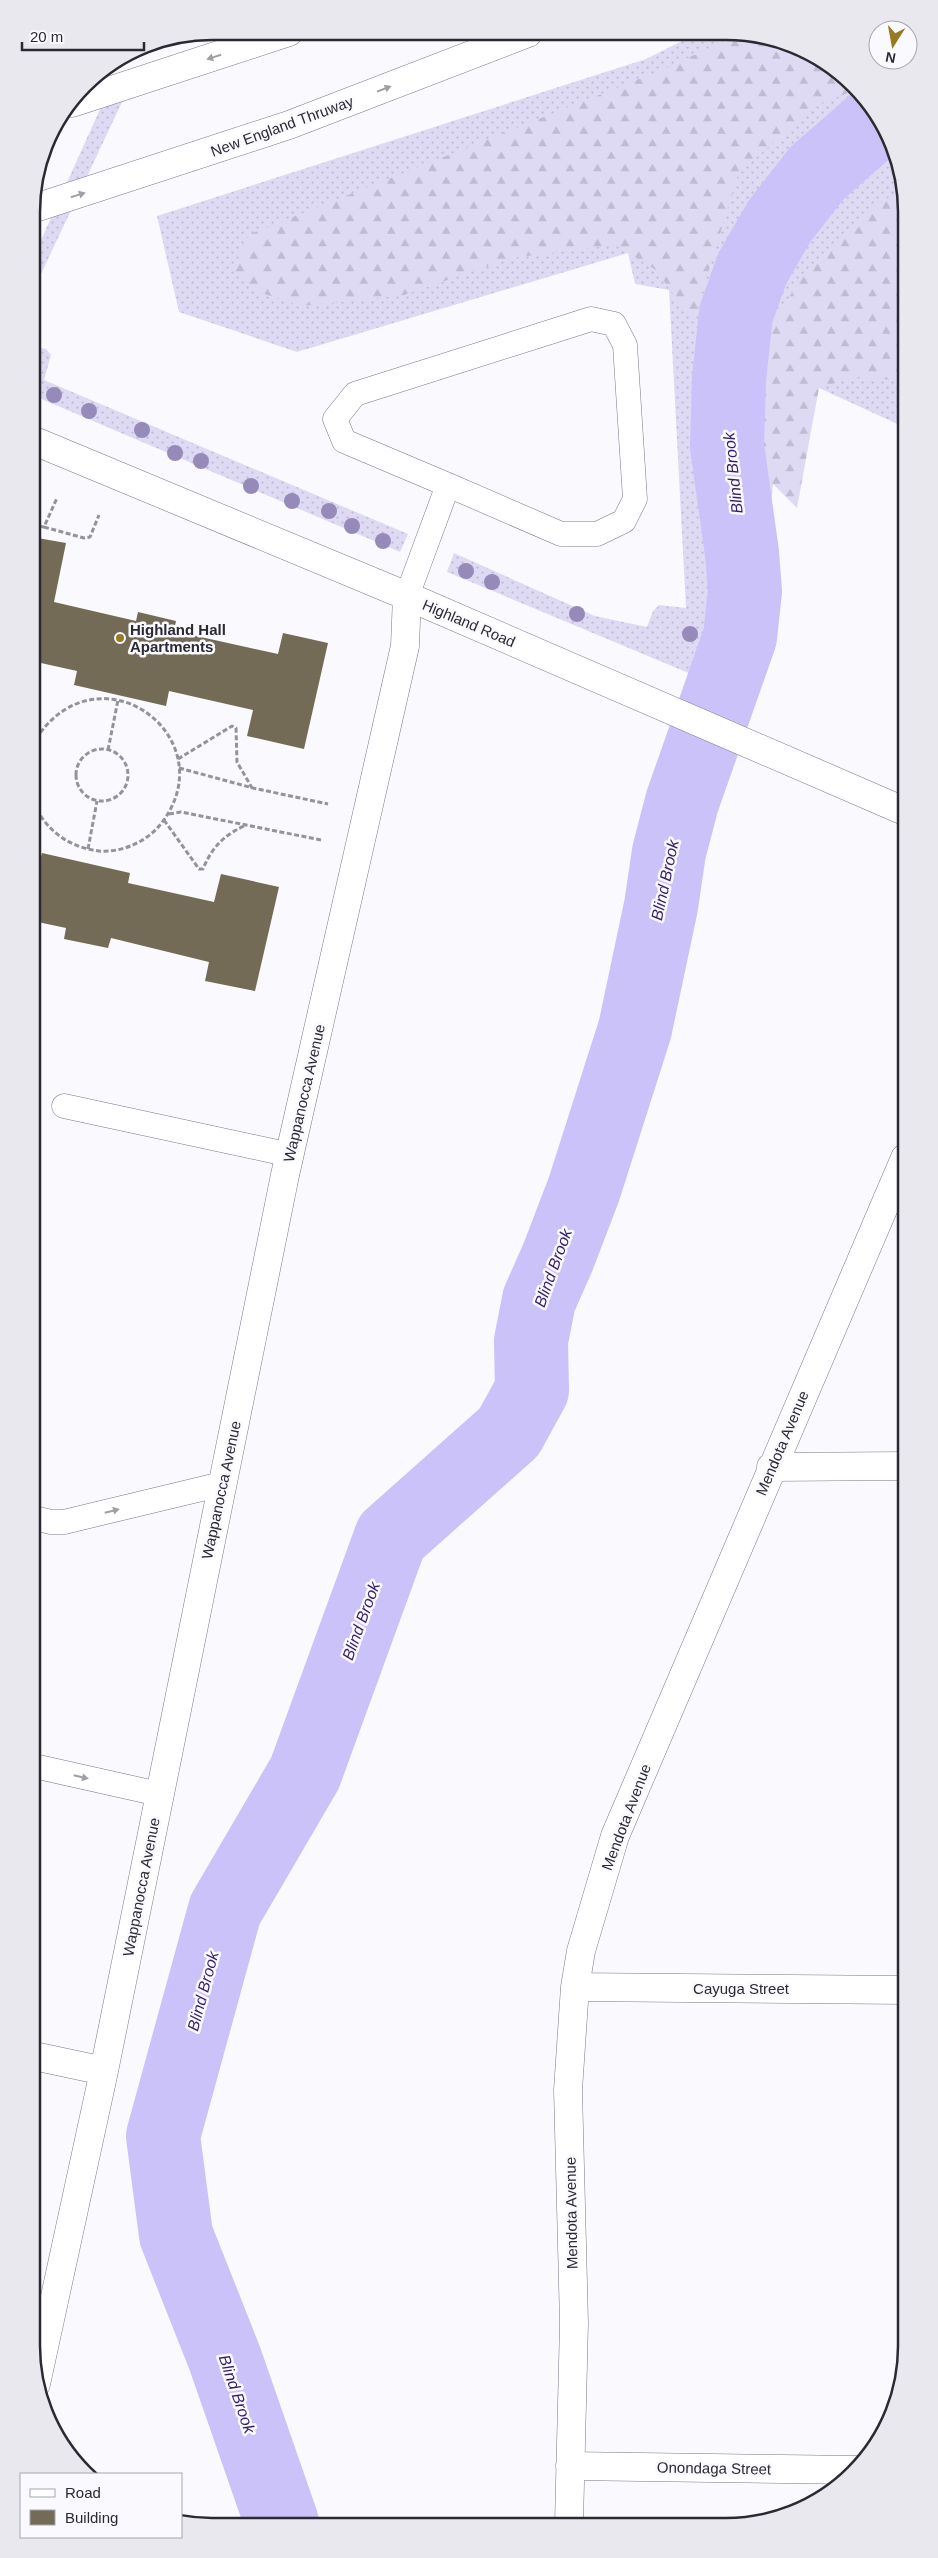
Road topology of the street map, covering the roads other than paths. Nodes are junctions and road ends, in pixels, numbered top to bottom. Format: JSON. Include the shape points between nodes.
{"nodes":[{"id":1,"x":266,"y":40,"type":"edge"},
{"id":2,"x":510,"y":40,"type":"edge"},
{"id":3,"x":81,"y":100,"type":"edge"},
{"id":4,"x":40,"y":206,"type":"edge"},
{"id":5,"x":40,"y":443,"type":"edge"},
{"id":6,"x":448,"y":485,"type":"junction"},
{"id":7,"x":407,"y":596,"type":"junction"},
{"id":8,"x":898,"y":807,"type":"edge"},
{"id":9,"x":64,"y":1106,"type":"dead end"},
{"id":10,"x":290,"y":1154,"type":"junction"},
{"id":11,"x":898,"y":1174,"type":"edge"},
{"id":12,"x":898,"y":1466,"type":"edge"},
{"id":13,"x":771,"y":1467,"type":"junction"},
{"id":14,"x":222,"y":1484,"type":"junction"},
{"id":15,"x":40,"y":1519,"type":"edge"},
{"id":16,"x":40,"y":1767,"type":"edge"},
{"id":17,"x":160,"y":1794,"type":"junction"},
{"id":18,"x":576,"y":1987,"type":"junction"},
{"id":19,"x":898,"y":1990,"type":"edge"},
{"id":20,"x":40,"y":2057,"type":"edge"},
{"id":21,"x":104,"y":2071,"type":"junction"},
{"id":22,"x":41,"y":2363,"type":"edge"},
{"id":23,"x":570,"y":2466,"type":"junction"},
{"id":24,"x":846,"y":2470,"type":"edge"},
{"id":25,"x":569,"y":2518,"type":"edge"}],
"edges":[{"from":1,"to":3,"type":"main road","one_way":true},
{"from":4,"to":2,"type":"main road","name":"New England Thruway","one_way":true,"via":[[289,125]]},
{"from":5,"to":7,"type":"main road","name":"Highland Road"},
{"from":6,"to":6,"type":"lane","via":[[561,534],[597,534],[624,521],[635,499],[625,345],[614,324],[591,318],[355,394],[335,419],[344,441]]},
{"from":6,"to":7,"type":"lane"},
{"from":7,"to":8,"type":"main road","name":"Highland Road"},
{"from":7,"to":10,"type":"main road","name":"Wappanocca Avenue","via":[[405,646]]},
{"from":9,"to":10,"type":"lane"},
{"from":10,"to":14,"type":"main road","name":"Wappanocca Avenue"},
{"from":11,"to":13,"type":"main road","name":"Mendota Avenue"},
{"from":12,"to":13,"type":"main road"},
{"from":13,"to":18,"type":"main road","name":"Mendota Avenue","via":[[615,1836],[581,1950]]},
{"from":15,"to":14,"type":"lane","one_way":true,"via":[[64,1522]]},
{"from":14,"to":17,"type":"main road","name":"Wappanocca Avenue"},
{"from":16,"to":17,"type":"lane","one_way":true},
{"from":17,"to":21,"type":"main road","name":"Wappanocca Avenue"},
{"from":18,"to":19,"type":"main road","name":"Cayuga Street"},
{"from":18,"to":23,"type":"main road","name":"Mendota Avenue","via":[[568,2090],[574,2323]]},
{"from":20,"to":21,"type":"main road"},
{"from":21,"to":22,"type":"main road","name":"Wappanocca Avenue"},
{"from":23,"to":24,"type":"main road","name":"Onondaga Street"},
{"from":23,"to":25,"type":"main road","name":"Mendota Avenue"}]}
